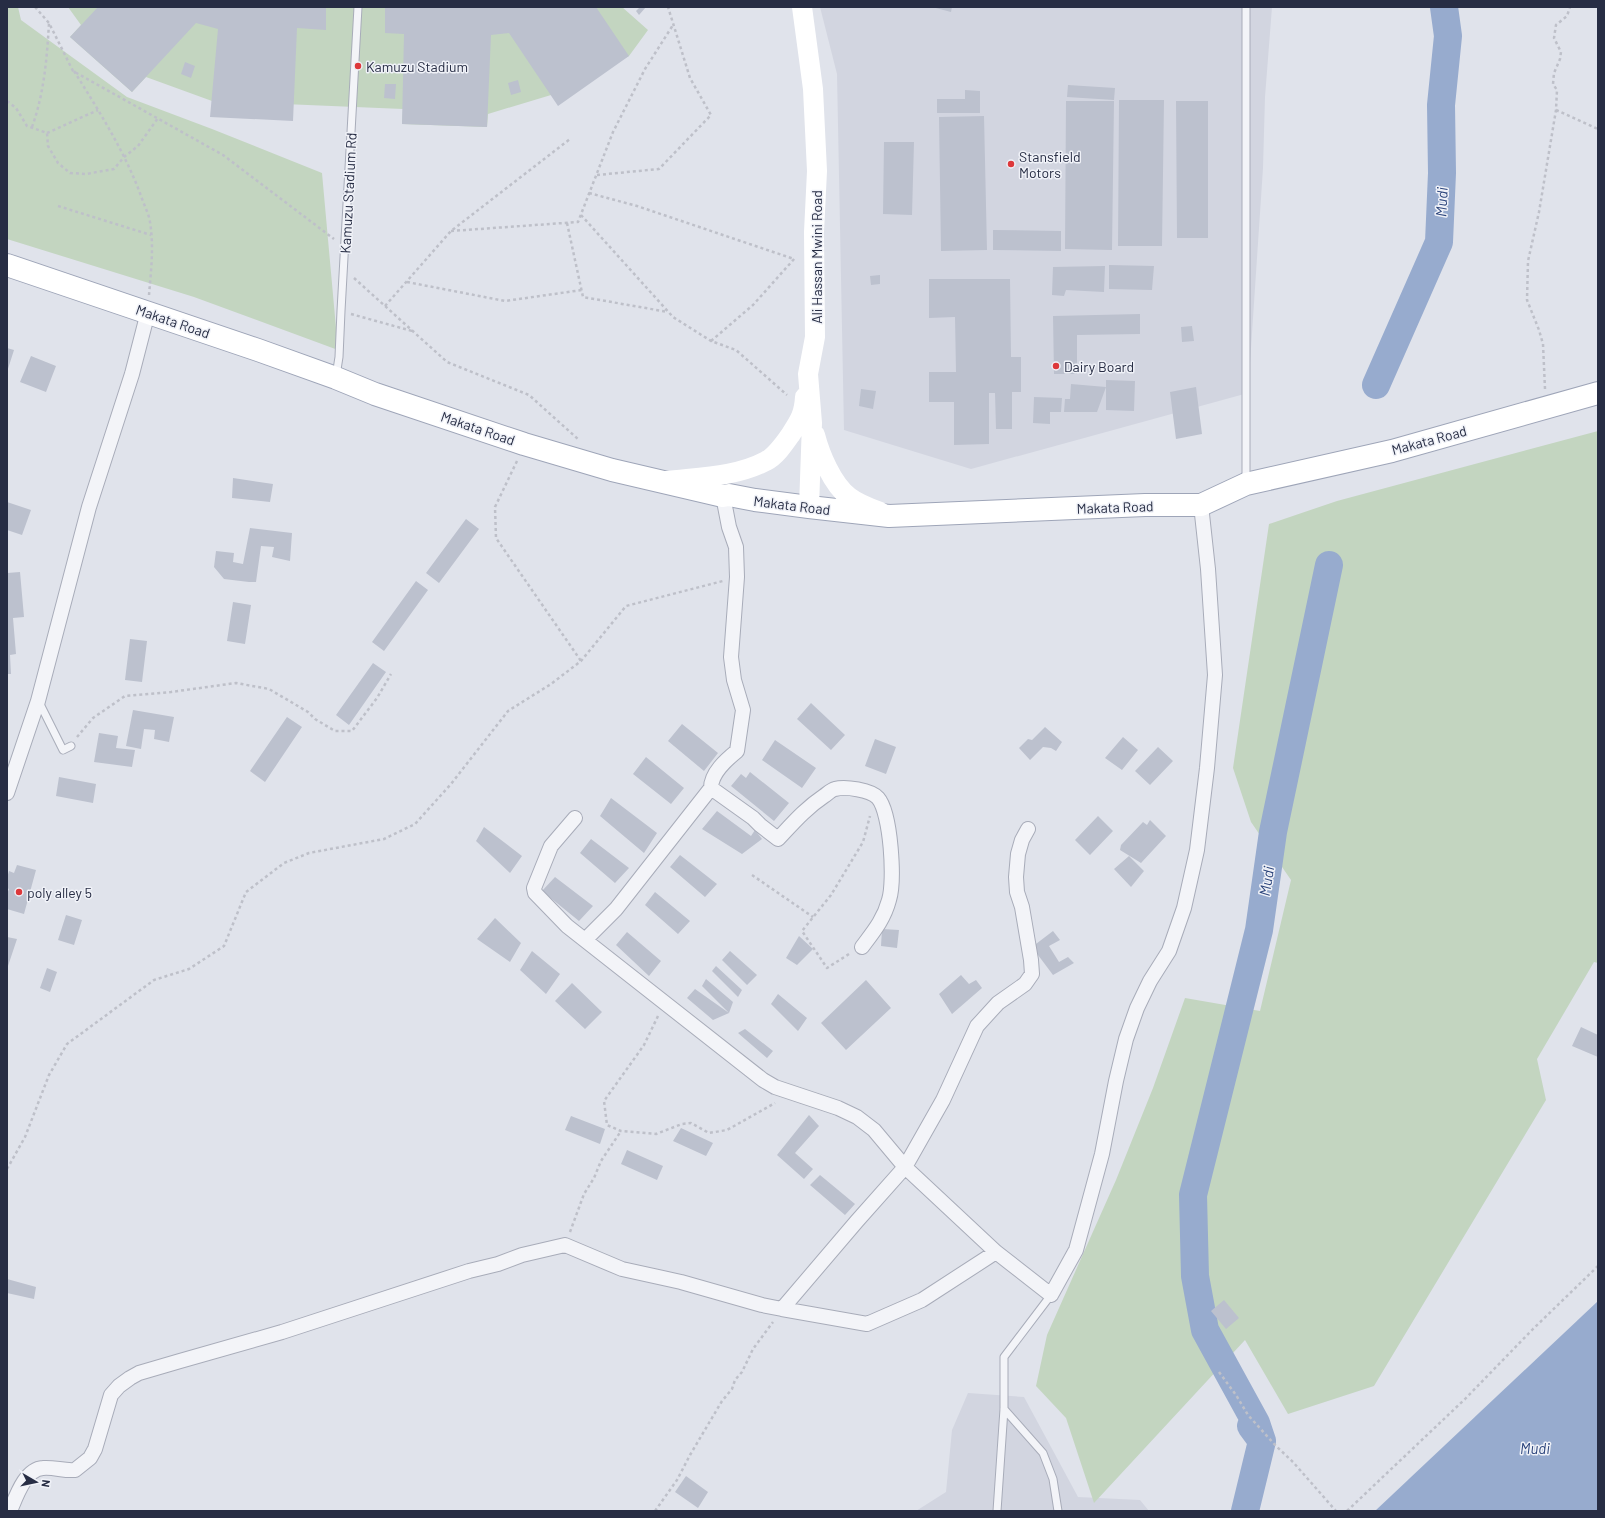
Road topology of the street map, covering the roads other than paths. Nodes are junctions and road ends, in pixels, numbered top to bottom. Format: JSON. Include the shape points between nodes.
{"nodes":[{"id":1,"x":358,"y":7,"type":"edge"},
{"id":2,"x":802,"y":7,"type":"edge"},
{"id":3,"x":1246,"y":7,"type":"edge"},
{"id":4,"x":7,"y":265,"type":"edge"},
{"id":5,"x":148,"y":312,"type":"junction"},
{"id":6,"x":336,"y":378,"type":"junction"},
{"id":7,"x":1598,"y":393,"type":"edge"},
{"id":8,"x":808,"y":417,"type":"junction"},
{"id":9,"x":664,"y":482,"type":"junction"},
{"id":10,"x":1246,"y":484,"type":"junction"},
{"id":11,"x":723,"y":496,"type":"junction"},
{"id":12,"x":1200,"y":505,"type":"junction"},
{"id":13,"x":808,"y":507,"type":"junction"},
{"id":14,"x":890,"y":516,"type":"junction"},
{"id":15,"x":38,"y":702,"type":"junction"},
{"id":16,"x":70,"y":746,"type":"road end"},
{"id":17,"x":711,"y":788,"type":"junction"},
{"id":18,"x":7,"y":793,"type":"edge"},
{"id":19,"x":575,"y":818,"type":"dead end"},
{"id":20,"x":1028,"y":829,"type":"dead end"},
{"id":21,"x":585,"y":940,"type":"junction"},
{"id":22,"x":862,"y":947,"type":"road end"},
{"id":23,"x":904,"y":1167,"type":"junction"},
{"id":24,"x":996,"y":1252,"type":"junction"},
{"id":25,"x":1051,"y":1295,"type":"junction"},
{"id":26,"x":782,"y":1309,"type":"junction"},
{"id":27,"x":1004,"y":1409,"type":"junction"},
{"id":28,"x":10,"y":1511,"type":"edge"},
{"id":29,"x":996,"y":1511,"type":"edge"},
{"id":30,"x":1058,"y":1511,"type":"edge"}],
"edges":[{"from":1,"to":6,"type":"lane","name":"Kamuzu Stadium Rd"},
{"from":2,"to":8,"type":"main road","name":"Ali Hassan Mwini Road","via":[[813,89],[817,171],[814,232],[816,338],[808,374]]},
{"from":3,"to":10,"type":"lane"},
{"from":4,"to":5,"type":"main road","name":"Makata Road"},
{"from":5,"to":6,"type":"main road","name":"Makata Road"},
{"from":5,"to":15,"type":"street","via":[[132,374],[89,507]]},
{"from":6,"to":9,"type":"main road","name":"Makata Road","via":[[375,394],[524,444],[612,470]]},
{"from":7,"to":10,"type":"main road","name":"Makata Road","via":[[1392,451]]},
{"from":8,"to":9,"type":"main road","via":[[802,418],[785,443],[766,461],[741,472]]},
{"from":8,"to":13,"type":"main road","name":"Ali Hassan Mwini Road"},
{"from":8,"to":14,"type":"main road","via":[[828,467],[847,496],[861,505]]},
{"from":9,"to":11,"type":"main road","name":"Makata Road"},
{"from":10,"to":12,"type":"main road","name":"Makata Road"},
{"from":11,"to":13,"type":"main road","name":"Makata Road"},
{"from":11,"to":17,"type":"street","via":[[736,547],[737,577],[731,657],[734,680],[743,710],[737,751],[726,760],[711,781]]},
{"from":12,"to":14,"type":"main road","name":"Makata Road"},
{"from":12,"to":25,"type":"street","via":[[1208,569],[1214,675],[1207,768],[1197,850],[1184,908],[1169,951],[1150,981],[1126,1039],[1102,1154],[1076,1250]]},
{"from":13,"to":14,"type":"main road","name":"Makata Road"},
{"from":15,"to":16,"type":"lane","via":[[63,750]]},
{"from":15,"to":18,"type":"street"},
{"from":17,"to":21,"type":"street","via":[[616,909]]},
{"from":17,"to":22,"type":"street","via":[[754,818],[778,839],[808,807],[835,789],[865,791],[877,798],[888,829],[891,858],[890,899],[880,925]]},
{"from":19,"to":21,"type":"street","via":[[551,846],[534,888],[535,893],[567,926]]},
{"from":20,"to":23,"type":"street","via":[[1018,854],[1016,877],[1032,974],[1025,984],[998,1003],[977,1026],[943,1100]]},
{"from":21,"to":23,"type":"street","via":[[763,1080],[775,1087],[857,1117],[874,1130]]},
{"from":23,"to":24,"type":"street"},
{"from":23,"to":26,"type":"street"},
{"from":24,"to":25,"type":"street"},
{"from":24,"to":26,"type":"street","via":[[922,1300],[867,1324]]},
{"from":25,"to":27,"type":"lane","via":[[1004,1357]]},
{"from":26,"to":28,"type":"street","via":[[622,1269],[565,1245],[522,1255],[282,1332],[139,1373],[119,1386],[111,1395],[90,1458],[75,1470],[42,1468],[32,1472],[23,1483]]},
{"from":27,"to":29,"type":"lane"},
{"from":27,"to":30,"type":"lane","via":[[1043,1453],[1053,1479]]}]}
